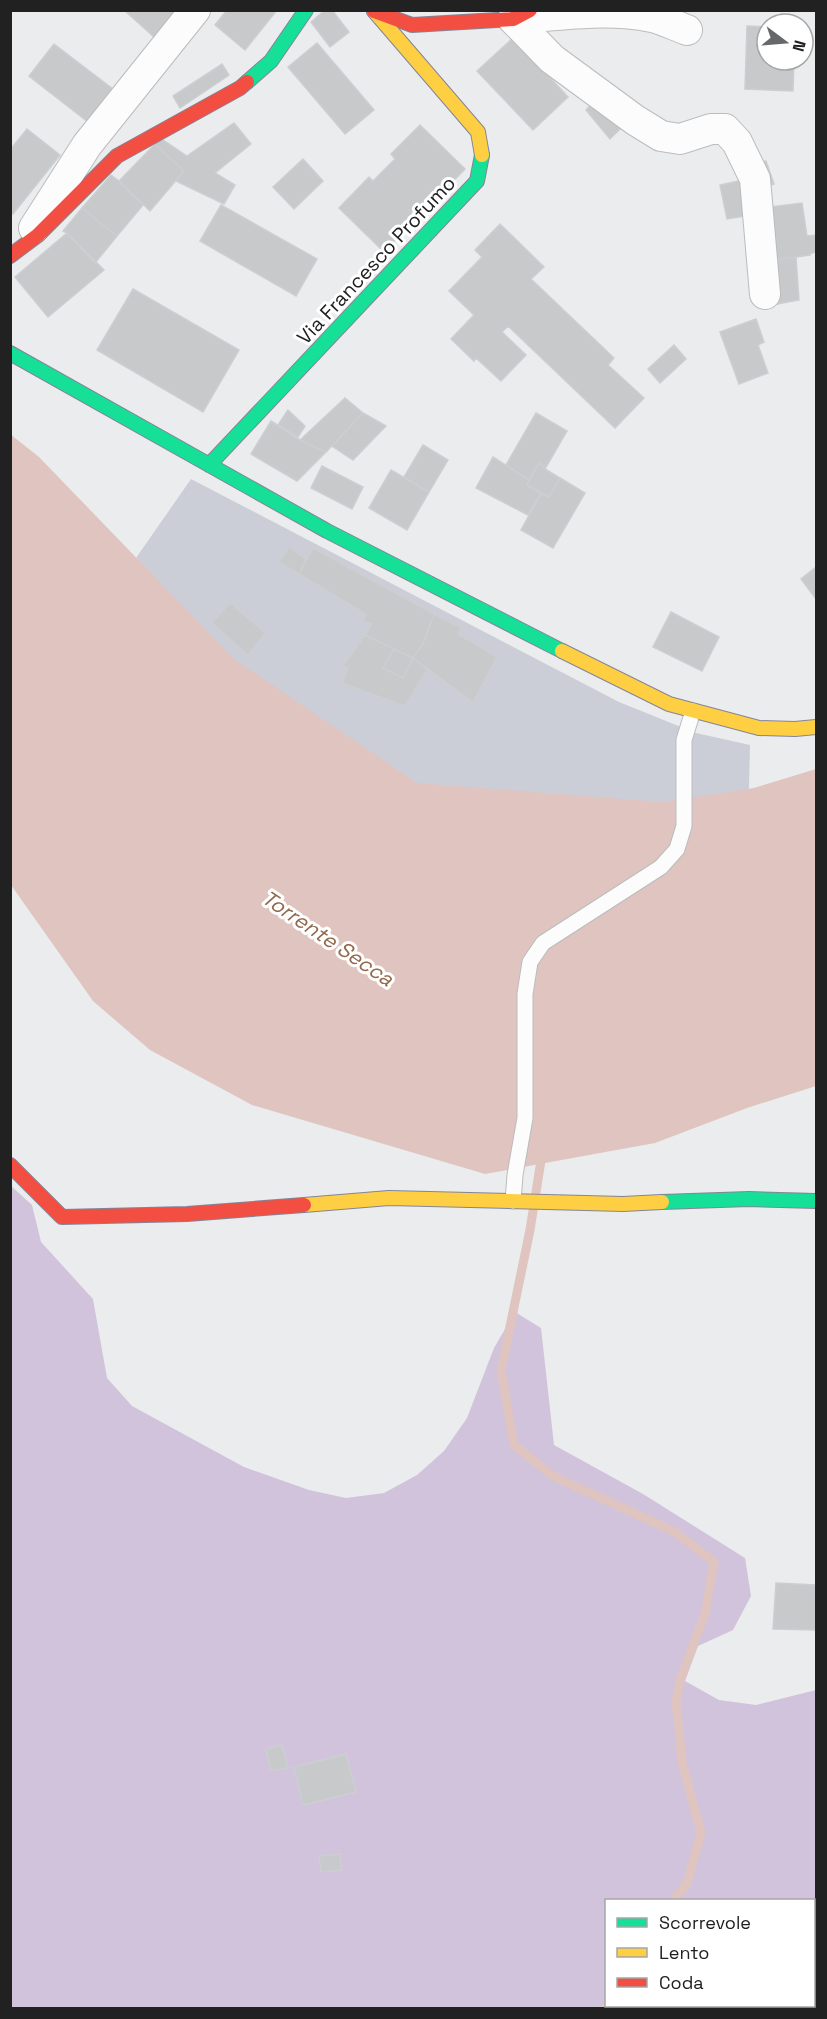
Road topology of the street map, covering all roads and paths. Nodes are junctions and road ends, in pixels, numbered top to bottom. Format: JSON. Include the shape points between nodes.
{"nodes":[{"id":1,"x":195,"y":10,"type":"edge"},
{"id":2,"x":306,"y":10,"type":"edge"},
{"id":3,"x":374,"y":11,"type":"edge"},
{"id":4,"x":522,"y":15,"type":"edge"},
{"id":5,"x":687,"y":30,"type":"dead end"},
{"id":6,"x":16,"y":252,"type":"edge"},
{"id":7,"x":765,"y":294,"type":"dead end"},
{"id":8,"x":10,"y":353,"type":"edge"},
{"id":9,"x":209,"y":465,"type":"junction"},
{"id":10,"x":693,"y":711,"type":"junction"},
{"id":11,"x":816,"y":727,"type":"edge"},
{"id":12,"x":10,"y":1165,"type":"edge"},
{"id":13,"x":513,"y":1201,"type":"junction"},
{"id":14,"x":816,"y":1201,"type":"edge"}],
"edges":[{"from":1,"to":6,"type":"street","via":[[87,145]]},
{"from":2,"to":6,"type":"street","via":[[271,61],[240,88],[117,156]]},
{"from":3,"to":4,"type":"street","name":"Via Francesco Profumo","via":[[412,25]]},
{"from":3,"to":9,"type":"street","name":"Via Francesco Profumo","via":[[478,132],[483,158],[477,181]]},
{"from":4,"to":5,"type":"street","via":[[653,17]]},
{"from":4,"to":7,"type":"street","via":[[552,59],[661,136],[680,139],[711,129],[725,129],[737,142],[755,179]]},
{"from":8,"to":9,"type":"street"},
{"from":9,"to":10,"type":"street","via":[[504,623],[669,704]]},
{"from":10,"to":11,"type":"street","via":[[759,728]]},
{"from":10,"to":13,"type":"lane","via":[[684,740],[684,826],[677,849],[661,867],[543,943],[530,962],[525,994],[525,1118]]},
{"from":12,"to":13,"type":"street","via":[[62,1217],[187,1214],[390,1198]]},
{"from":13,"to":14,"type":"street"}]}
